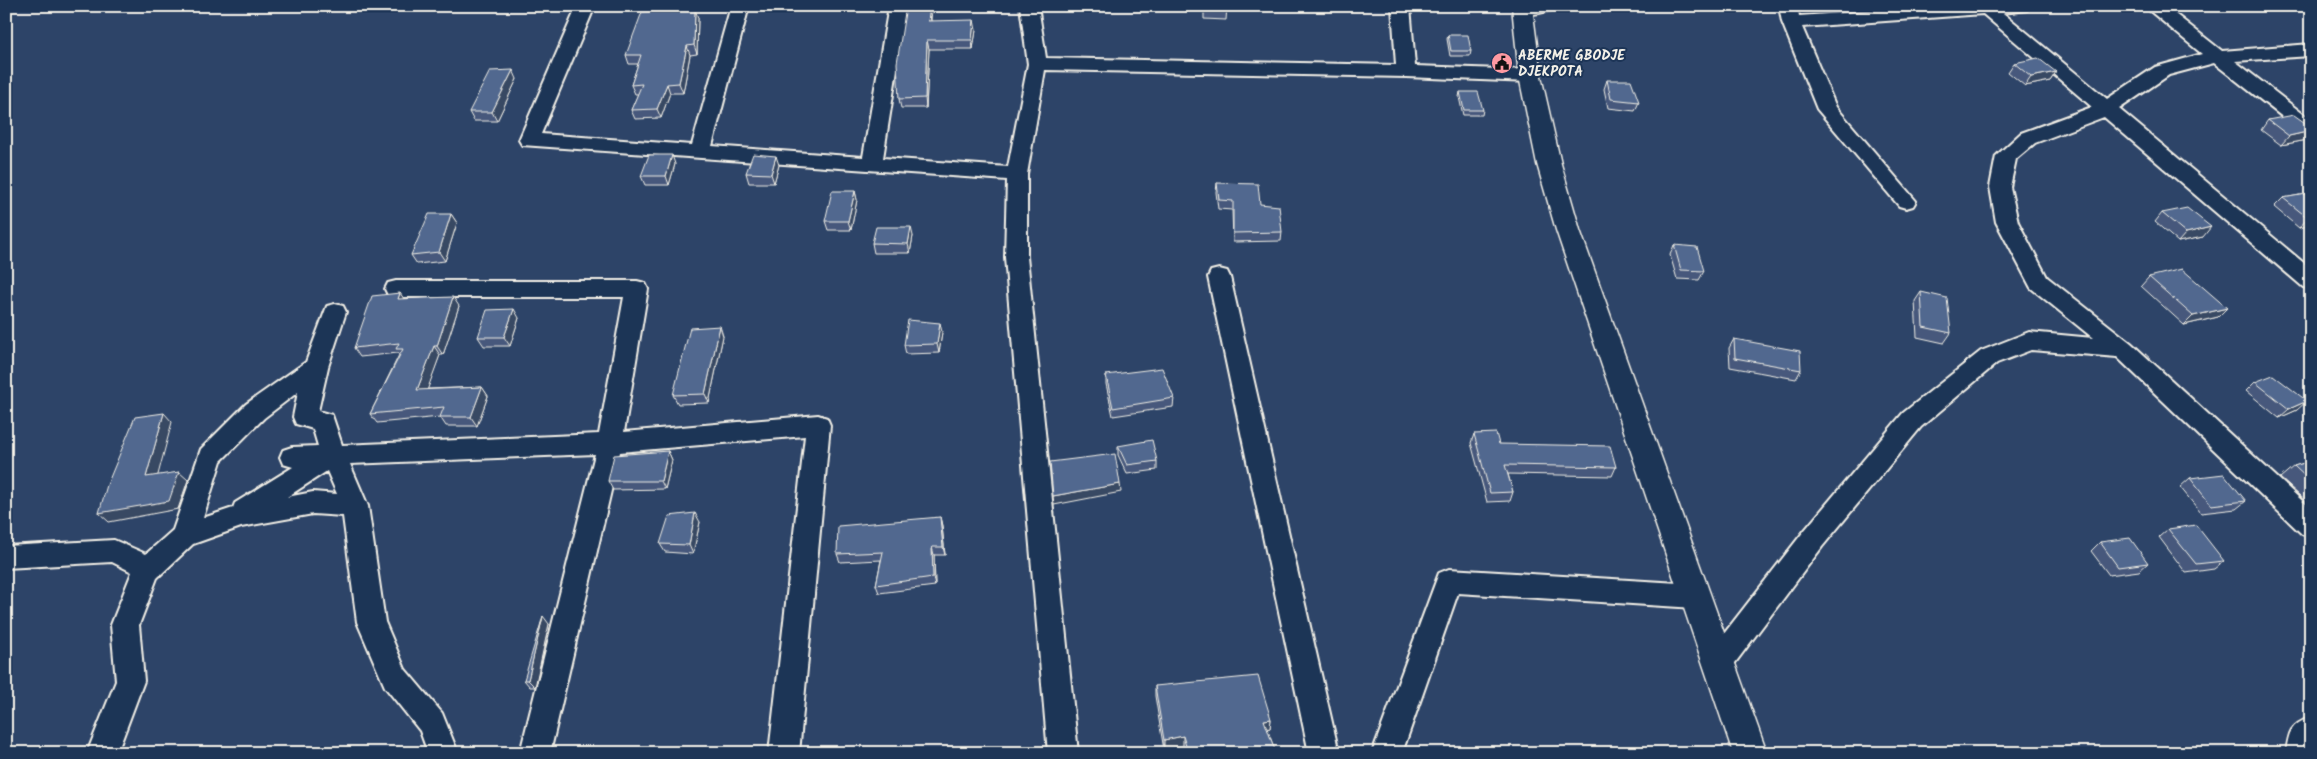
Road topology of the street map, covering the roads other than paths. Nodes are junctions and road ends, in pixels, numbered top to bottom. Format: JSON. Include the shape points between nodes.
{"nodes":[{"id":1,"x":586,"y":6,"type":"edge"},
{"id":2,"x":740,"y":6,"type":"edge"},
{"id":3,"x":898,"y":6,"type":"edge"},
{"id":4,"x":1030,"y":6,"type":"edge"},
{"id":5,"x":1401,"y":6,"type":"edge"},
{"id":6,"x":2021,"y":6,"type":"edge"},
{"id":7,"x":2153,"y":6,"type":"edge"},
{"id":8,"x":1530,"y":7,"type":"edge"},
{"id":9,"x":1988,"y":8,"type":"junction"},
{"id":10,"x":1790,"y":14,"type":"edge"},
{"id":11,"x":2311,"y":50,"type":"edge"},
{"id":12,"x":2216,"y":57,"type":"junction"},
{"id":13,"x":1037,"y":64,"type":"junction"},
{"id":14,"x":1406,"y":71,"type":"junction"},
{"id":15,"x":1530,"y":76,"type":"junction"},
{"id":16,"x":2106,"y":109,"type":"junction"},
{"id":17,"x":2311,"y":130,"type":"edge"},
{"id":18,"x":700,"y":152,"type":"junction"},
{"id":19,"x":872,"y":164,"type":"junction"},
{"id":20,"x":1017,"y":174,"type":"junction"},
{"id":21,"x":1906,"y":200,"type":"dead end"},
{"id":22,"x":1219,"y":277,"type":"dead end"},
{"id":23,"x":2311,"y":281,"type":"edge"},
{"id":24,"x":396,"y":289,"type":"dead end"},
{"id":25,"x":335,"y":312,"type":"dead end"},
{"id":26,"x":2123,"y":349,"type":"junction"},
{"id":27,"x":316,"y":367,"type":"junction"},
{"id":28,"x":610,"y":443,"type":"junction"},
{"id":29,"x":333,"y":455,"type":"junction"},
{"id":30,"x":292,"y":457,"type":"dead end"},
{"id":31,"x":356,"y":506,"type":"junction"},
{"id":32,"x":230,"y":520,"type":"junction"},
{"id":33,"x":2311,"y":526,"type":"edge"},
{"id":34,"x":184,"y":536,"type":"junction"},
{"id":35,"x":6,"y":557,"type":"edge"},
{"id":36,"x":148,"y":568,"type":"junction"},
{"id":37,"x":1695,"y":596,"type":"junction"},
{"id":38,"x":1718,"y":662,"type":"junction"},
{"id":39,"x":2311,"y":731,"type":"edge"},
{"id":40,"x":102,"y":753,"type":"edge"},
{"id":41,"x":443,"y":753,"type":"edge"},
{"id":42,"x":535,"y":753,"type":"edge"},
{"id":43,"x":784,"y":753,"type":"edge"},
{"id":44,"x":1063,"y":753,"type":"edge"},
{"id":45,"x":1324,"y":753,"type":"edge"},
{"id":46,"x":1387,"y":753,"type":"edge"},
{"id":47,"x":1750,"y":753,"type":"edge"},
{"id":48,"x":2301,"y":753,"type":"edge"}],
"edges":[{"from":1,"to":18,"type":"street","via":[[529,140]]},
{"from":2,"to":18,"type":"street"},
{"from":3,"to":19,"type":"street"},
{"from":4,"to":13,"type":"street"},
{"from":5,"to":14,"type":"street"},
{"from":6,"to":9,"type":"street"},
{"from":7,"to":12,"type":"street"},
{"from":8,"to":15,"type":"street"},
{"from":9,"to":10,"type":"street"},
{"from":9,"to":16,"type":"street"},
{"from":10,"to":21,"type":"street","via":[[1827,109]]},
{"from":11,"to":12,"type":"street"},
{"from":12,"to":16,"type":"street","via":[[2162,71]]},
{"from":12,"to":17,"type":"street"},
{"from":13,"to":14,"type":"street"},
{"from":13,"to":20,"type":"street"},
{"from":14,"to":15,"type":"street"},
{"from":15,"to":37,"type":"street","via":[[1549,164],[1568,230]]},
{"from":16,"to":23,"type":"street"},
{"from":16,"to":26,"type":"street","via":[[2028,138],[2006,156],[2000,187],[2007,222],[2039,282]]},
{"from":18,"to":19,"type":"street"},
{"from":19,"to":20,"type":"street"},
{"from":20,"to":44,"type":"street","via":[[1016,257]]},
{"from":22,"to":45,"type":"street"},
{"from":24,"to":28,"type":"street","via":[[637,289]]},
{"from":25,"to":27,"type":"street"},
{"from":26,"to":33,"type":"street"},
{"from":26,"to":38,"type":"street","via":[[2029,341],[1989,357],[1912,420],[1813,539]]},
{"from":27,"to":29,"type":"street","via":[[305,417],[323,422]]},
{"from":27,"to":34,"type":"street","via":[[255,411],[210,456]]},
{"from":28,"to":29,"type":"street"},
{"from":28,"to":42,"type":"street"},
{"from":28,"to":43,"type":"street","via":[[818,425]]},
{"from":29,"to":30,"type":"street"},
{"from":29,"to":31,"type":"street"},
{"from":29,"to":32,"type":"street"},
{"from":31,"to":32,"type":"street","via":[[313,503]]},
{"from":31,"to":41,"type":"street","via":[[370,622],[395,678],[432,723]]},
{"from":32,"to":34,"type":"street"},
{"from":34,"to":36,"type":"street"},
{"from":35,"to":36,"type":"street","via":[[114,551]]},
{"from":36,"to":40,"type":"street","via":[[125,625],[130,681]]},
{"from":37,"to":38,"type":"street"},
{"from":37,"to":46,"type":"street","via":[[1449,581]]},
{"from":38,"to":47,"type":"street"},
{"from":39,"to":48,"type":"street","via":[[2303,737]]}]}
